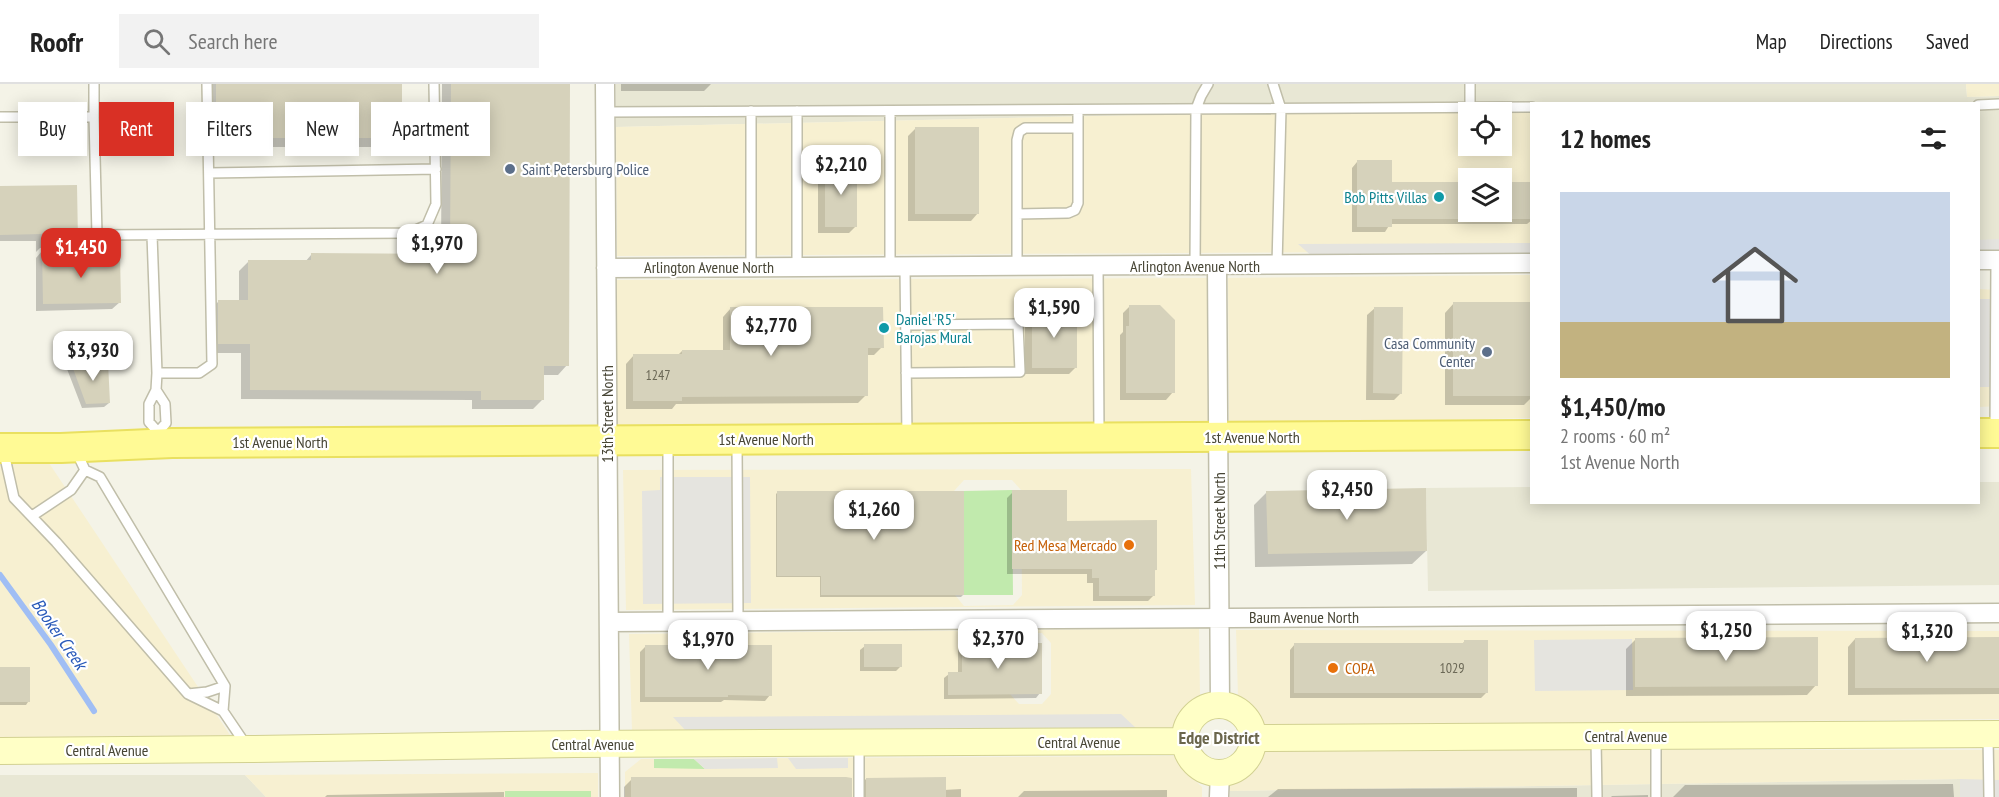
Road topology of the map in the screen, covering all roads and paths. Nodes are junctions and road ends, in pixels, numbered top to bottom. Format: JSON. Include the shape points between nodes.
{"nodes":[{"id":1,"x":94,"y":84,"type":"edge"},
{"id":2,"x":207,"y":84,"type":"edge"},
{"id":3,"x":434,"y":84,"type":"edge"},
{"id":4,"x":605,"y":84,"type":"edge"},
{"id":5,"x":1208,"y":84,"type":"edge"},
{"id":6,"x":1273,"y":84,"type":"edge"},
{"id":7,"x":1470,"y":84,"type":"edge"},
{"id":8,"x":1470,"y":102,"type":"edge"},
{"id":9,"x":1999,"y":104,"type":"edge"},
{"id":10,"x":1980,"y":105,"type":"edge"},
{"id":11,"x":1458,"y":107,"type":"edge"},
{"id":12,"x":1512,"y":107,"type":"edge"},
{"id":13,"x":1530,"y":107,"type":"edge"},
{"id":14,"x":1196,"y":109,"type":"junction"},
{"id":15,"x":1281,"y":109,"type":"junction"},
{"id":16,"x":1078,"y":110,"type":"junction"},
{"id":17,"x":751,"y":111,"type":"junction"},
{"id":18,"x":796,"y":111,"type":"junction"},
{"id":19,"x":890,"y":111,"type":"junction"},
{"id":20,"x":605,"y":112,"type":"junction"},
{"id":21,"x":0,"y":117,"type":"edge"},
{"id":22,"x":94,"y":117,"type":"junction"},
{"id":23,"x":1078,"y":128,"type":"junction"},
{"id":24,"x":436,"y":169,"type":"junction"},
{"id":25,"x":209,"y":173,"type":"junction"},
{"id":26,"x":1017,"y":214,"type":"junction"},
{"id":27,"x":210,"y":234,"type":"junction"},
{"id":28,"x":97,"y":235,"type":"junction"},
{"id":29,"x":152,"y":235,"type":"junction"},
{"id":30,"x":50,"y":248,"type":"dead end"},
{"id":31,"x":1991,"y":260,"type":"edge"},
{"id":32,"x":1530,"y":263,"type":"edge"},
{"id":33,"x":1277,"y":265,"type":"junction"},
{"id":34,"x":1017,"y":266,"type":"junction"},
{"id":35,"x":1098,"y":266,"type":"junction"},
{"id":36,"x":1196,"y":266,"type":"junction"},
{"id":37,"x":1217,"y":266,"type":"junction"},
{"id":38,"x":751,"y":267,"type":"junction"},
{"id":39,"x":797,"y":267,"type":"junction"},
{"id":40,"x":898,"y":267,"type":"junction"},
{"id":41,"x":606,"y":268,"type":"junction"},
{"id":42,"x":906,"y":325,"type":"junction"},
{"id":43,"x":157,"y":373,"type":"junction"},
{"id":44,"x":906,"y":373,"type":"junction"},
{"id":45,"x":156,"y":390,"type":"junction"},
{"id":46,"x":1991,"y":433,"type":"edge"},
{"id":47,"x":1530,"y":435,"type":"edge"},
{"id":48,"x":1218,"y":437,"type":"junction"},
{"id":49,"x":158,"y":438,"type":"junction"},
{"id":50,"x":1099,"y":438,"type":"junction"},
{"id":51,"x":737,"y":439,"type":"junction"},
{"id":52,"x":907,"y":439,"type":"junction"},
{"id":53,"x":607,"y":440,"type":"junction"},
{"id":54,"x":668,"y":440,"type":"junction"},
{"id":55,"x":2,"y":448,"type":"edge"},
{"id":56,"x":79,"y":458,"type":"junction"},
{"id":57,"x":32,"y":516,"type":"junction"},
{"id":58,"x":1999,"y":613,"type":"edge"},
{"id":59,"x":1219,"y":617,"type":"junction"},
{"id":60,"x":668,"y":620,"type":"junction"},
{"id":61,"x":738,"y":620,"type":"junction"},
{"id":62,"x":609,"y":622,"type":"junction"},
{"id":63,"x":225,"y":686,"type":"junction"},
{"id":64,"x":189,"y":694,"type":"junction"},
{"id":65,"x":1220,"y":705,"type":"junction"},
{"id":66,"x":223,"y":711,"type":"junction"},
{"id":67,"x":1994,"y":734,"type":"edge"},
{"id":68,"x":1596,"y":736,"type":"junction"},
{"id":69,"x":1656,"y":736,"type":"junction"},
{"id":70,"x":1253,"y":738,"type":"junction"},
{"id":71,"x":1186,"y":741,"type":"junction"},
{"id":72,"x":859,"y":743,"type":"junction"},
{"id":73,"x":609,"y":744,"type":"junction"},
{"id":74,"x":249,"y":749,"type":"junction"},
{"id":75,"x":0,"y":751,"type":"edge"},
{"id":76,"x":1220,"y":785,"type":"edge"},
{"id":77,"x":610,"y":797,"type":"edge"},
{"id":78,"x":859,"y":797,"type":"edge"},
{"id":79,"x":1597,"y":797,"type":"edge"},
{"id":80,"x":1656,"y":797,"type":"edge"},
{"id":81,"x":1989,"y":797,"type":"edge"}],
"edges":[{"from":1,"to":22,"type":"lane"},
{"from":2,"to":25,"type":"lane"},
{"from":3,"to":24,"type":"lane"},
{"from":4,"to":20,"type":"street","name":"13th Street North"},
{"from":5,"to":14,"type":"lane"},
{"from":6,"to":15,"type":"lane"},
{"from":7,"to":8,"type":"lane"},
{"from":9,"to":10,"type":"lane"},
{"from":11,"to":15,"type":"lane"},
{"from":12,"to":13,"type":"lane"},
{"from":14,"to":15,"type":"lane"},
{"from":14,"to":16,"type":"lane"},
{"from":14,"to":36,"type":"lane"},
{"from":15,"to":33,"type":"lane"},
{"from":16,"to":19,"type":"lane"},
{"from":16,"to":23,"type":"lane"},
{"from":17,"to":18,"type":"lane"},
{"from":17,"to":20,"type":"lane"},
{"from":17,"to":38,"type":"lane"},
{"from":18,"to":19,"type":"lane"},
{"from":18,"to":39,"type":"lane"},
{"from":19,"to":40,"type":"lane"},
{"from":20,"to":41,"type":"street","name":"13th Street North"},
{"from":21,"to":22,"type":"lane"},
{"from":22,"to":28,"type":"lane"},
{"from":23,"to":26,"type":"lane","via":[[1075,210]]},
{"from":23,"to":26,"type":"lane","via":[[1025,128],[1019,132]]},
{"from":24,"to":25,"type":"lane"},
{"from":24,"to":27,"type":"lane","via":[[436,204],[427,225],[409,232]]},
{"from":25,"to":27,"type":"lane"},
{"from":26,"to":34,"type":"lane"},
{"from":27,"to":29,"type":"lane"},
{"from":27,"to":43,"type":"lane","via":[[212,364],[199,374]]},
{"from":28,"to":29,"type":"lane"},
{"from":28,"to":30,"type":"lane","via":[[89,247]]},
{"from":29,"to":43,"type":"lane"},
{"from":31,"to":46,"type":"lane"},
{"from":32,"to":33,"type":"street","name":"Arlington Avenue North"},
{"from":33,"to":37,"type":"street","name":"Arlington Avenue North"},
{"from":34,"to":35,"type":"street","name":"Arlington Avenue North"},
{"from":34,"to":40,"type":"street","name":"Arlington Avenue North"},
{"from":35,"to":36,"type":"street","name":"Arlington Avenue North"},
{"from":35,"to":50,"type":"lane"},
{"from":36,"to":37,"type":"street","name":"Arlington Avenue North"},
{"from":37,"to":48,"type":"street","name":"11th Street North"},
{"from":38,"to":39,"type":"street","name":"Arlington Avenue North"},
{"from":38,"to":41,"type":"street","name":"Arlington Avenue North"},
{"from":39,"to":40,"type":"street","name":"Arlington Avenue North"},
{"from":40,"to":42,"type":"lane"},
{"from":41,"to":53,"type":"street","name":"13th Street North"},
{"from":42,"to":44,"type":"lane"},
{"from":42,"to":44,"type":"lane","via":[[1018,324],[1020,372]]},
{"from":43,"to":45,"type":"lane"},
{"from":44,"to":52,"type":"lane"},
{"from":45,"to":49,"type":"lane","via":[[149,404],[149,422]]},
{"from":45,"to":49,"type":"lane","via":[[165,404],[166,423]]},
{"from":47,"to":48,"type":"main road","name":"1st Avenue North"},
{"from":48,"to":50,"type":"main road","name":"1st Avenue North"},
{"from":48,"to":59,"type":"street","name":"11th Street North"},
{"from":49,"to":53,"type":"main road","name":"1st Avenue North"},
{"from":49,"to":56,"type":"main road","name":"1st Avenue North"},
{"from":50,"to":52,"type":"main road","name":"1st Avenue North"},
{"from":51,"to":52,"type":"main road","name":"1st Avenue North"},
{"from":51,"to":54,"type":"main road","name":"1st Avenue North"},
{"from":51,"to":61,"type":"lane"},
{"from":53,"to":54,"type":"main road","name":"1st Avenue North"},
{"from":53,"to":62,"type":"street","name":"13th Street North"},
{"from":54,"to":60,"type":"lane"},
{"from":55,"to":56,"type":"main road","name":"1st Avenue North"},
{"from":55,"to":57,"type":"lane","via":[[14,498]]},
{"from":56,"to":57,"type":"lane","via":[[71,489]]},
{"from":56,"to":63,"type":"lane","via":[[100,477]]},
{"from":57,"to":64,"type":"lane"},
{"from":58,"to":59,"type":"street","name":"Baum Avenue North"},
{"from":59,"to":61,"type":"street","name":"Baum Avenue North"},
{"from":59,"to":65,"type":"street","name":"11th Street North"},
{"from":60,"to":61,"type":"street","name":"Baum Avenue North"},
{"from":60,"to":62,"type":"street","name":"Baum Avenue North"},
{"from":62,"to":73,"type":"street","name":"13th Street North"},
{"from":63,"to":64,"type":"lane"},
{"from":63,"to":66,"type":"lane"},
{"from":64,"to":66,"type":"lane"},
{"from":65,"to":70,"type":"street","via":[[1246,717]]},
{"from":65,"to":71,"type":"street","via":[[1199,711],[1191,720]]},
{"from":66,"to":74,"type":"lane"},
{"from":67,"to":69,"type":"street","name":"Central Avenue"},
{"from":67,"to":81,"type":"lane"},
{"from":68,"to":69,"type":"street","name":"Central Avenue"},
{"from":68,"to":70,"type":"street","name":"Central Avenue"},
{"from":68,"to":79,"type":"lane"},
{"from":69,"to":80,"type":"lane"},
{"from":70,"to":76,"type":"street","via":[[1248,757]]},
{"from":71,"to":72,"type":"street","name":"Central Avenue"},
{"from":71,"to":76,"type":"street","via":[[1193,760],[1210,771]]},
{"from":72,"to":73,"type":"street","name":"Central Avenue"},
{"from":72,"to":78,"type":"lane"},
{"from":73,"to":74,"type":"street","name":"Central Avenue"},
{"from":73,"to":77,"type":"street","name":"13th Street North"},
{"from":74,"to":75,"type":"street","name":"Central Avenue"}]}
